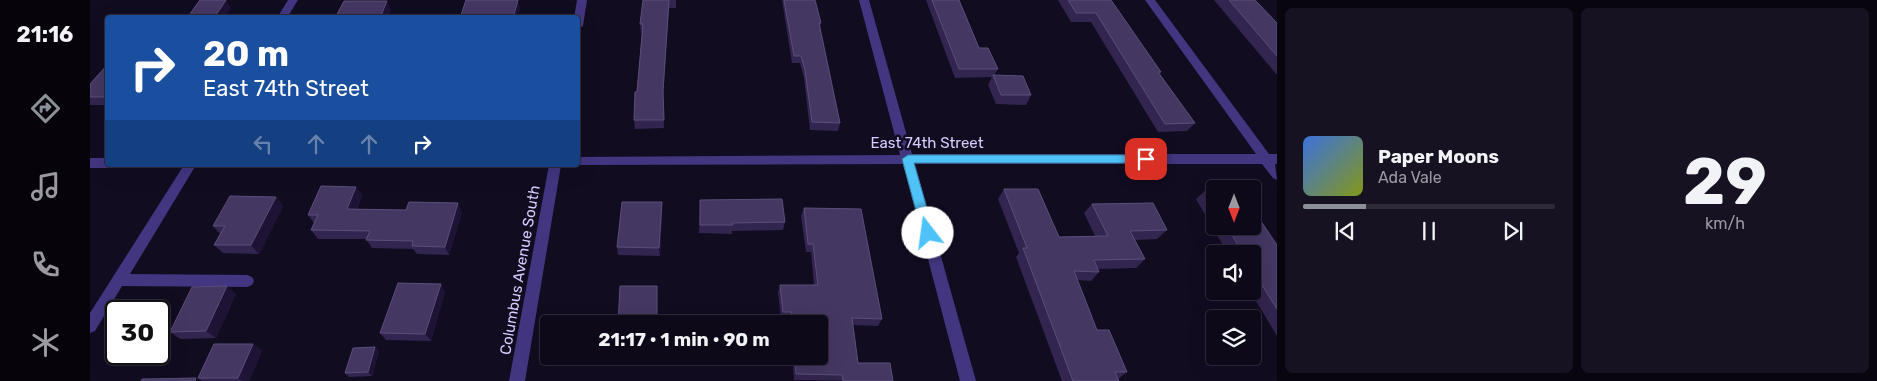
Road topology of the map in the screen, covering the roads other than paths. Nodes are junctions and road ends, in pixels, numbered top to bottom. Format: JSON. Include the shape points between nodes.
{"nodes":[{"id":1,"x":293,"y":0,"type":"edge"},
{"id":2,"x":582,"y":0,"type":"edge"},
{"id":3,"x":864,"y":0,"type":"edge"},
{"id":4,"x":1150,"y":0,"type":"edge"},
{"id":5,"x":284,"y":15,"type":"edge"},
{"id":6,"x":580,"y":15,"type":"edge"},
{"id":7,"x":908,"y":159,"type":"junction"},
{"id":8,"x":1271,"y":159,"type":"edge"},
{"id":9,"x":580,"y":162,"type":"edge"},
{"id":10,"x":90,"y":163,"type":"edge"},
{"id":11,"x":105,"y":163,"type":"edge"},
{"id":12,"x":189,"y":167,"type":"edge"},
{"id":13,"x":555,"y":167,"type":"edge"},
{"id":14,"x":1277,"y":175,"type":"edge"},
{"id":15,"x":119,"y":280,"type":"junction"},
{"id":16,"x":247,"y":281,"type":"dead end"},
{"id":17,"x":90,"y":326,"type":"edge"},
{"id":18,"x":517,"y":381,"type":"edge"},
{"id":19,"x":968,"y":381,"type":"edge"}],
"edges":[{"from":1,"to":5,"type":"street"},
{"from":2,"to":6,"type":"street"},
{"from":3,"to":7,"type":"street"},
{"from":4,"to":8,"type":"street"},
{"from":7,"to":8,"type":"street","name":"East 74th Street"},
{"from":7,"to":9,"type":"street","name":"East 74th Street"},
{"from":7,"to":19,"type":"street"},
{"from":8,"to":14,"type":"street"},
{"from":10,"to":11,"type":"street"},
{"from":12,"to":15,"type":"street"},
{"from":13,"to":18,"type":"street","name":"Columbus Avenue South"},
{"from":15,"to":16,"type":"street"},
{"from":15,"to":17,"type":"street"}]}
